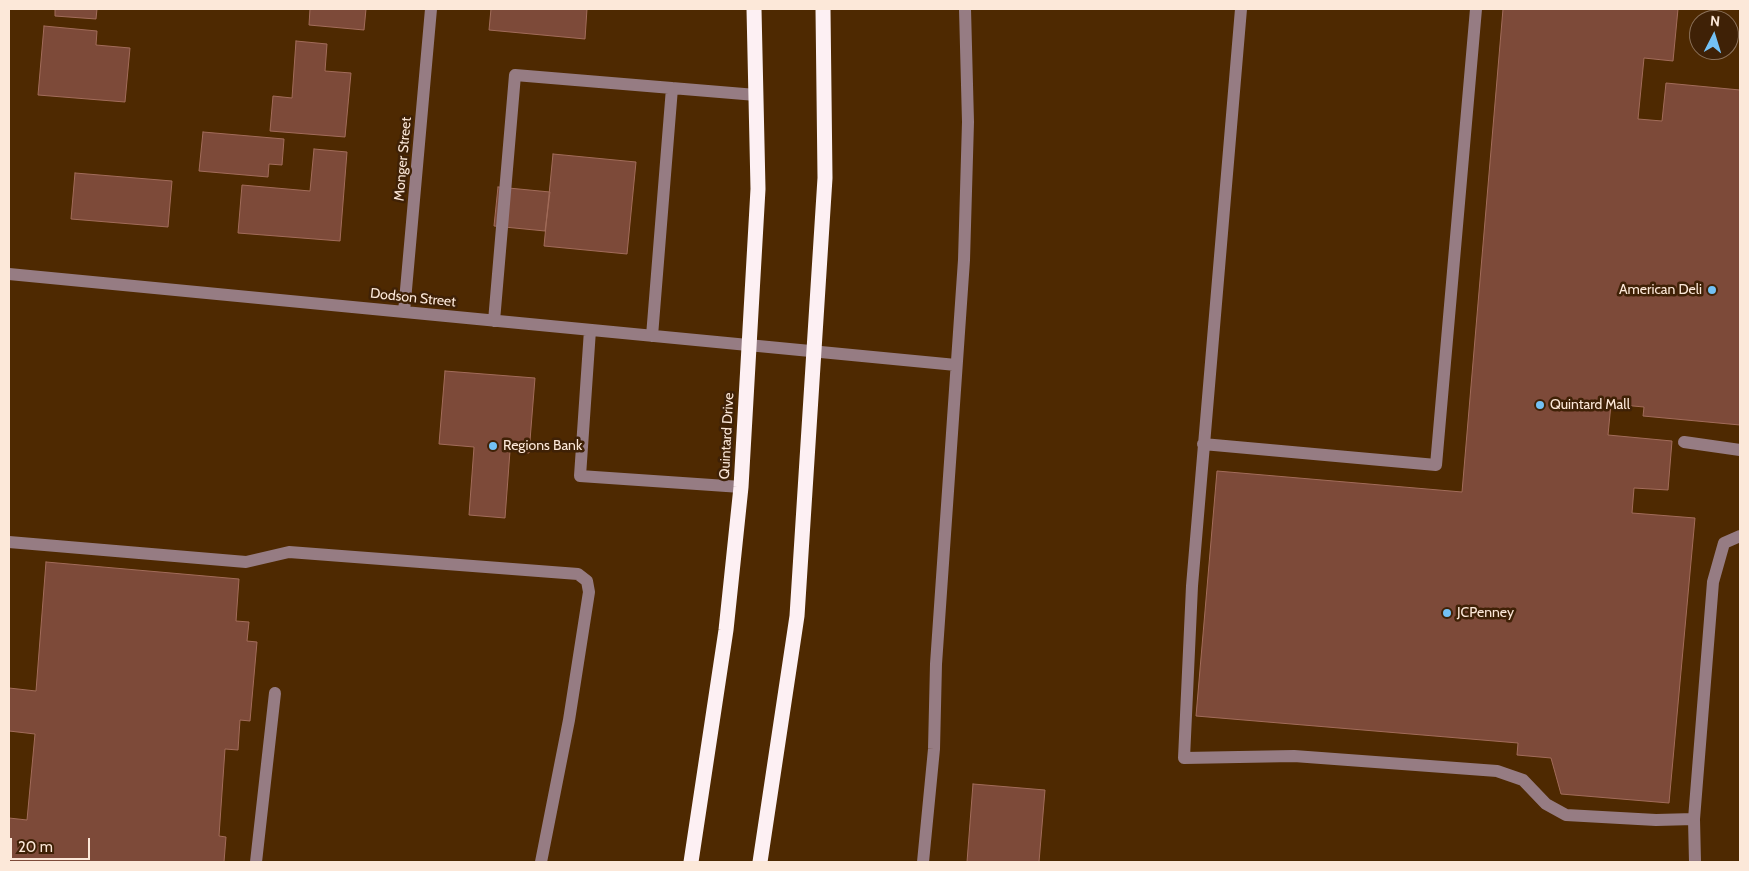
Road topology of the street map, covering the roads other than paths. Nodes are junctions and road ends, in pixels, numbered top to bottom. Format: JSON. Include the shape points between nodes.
{"nodes":[{"id":1,"x":431,"y":9,"type":"edge"},
{"id":2,"x":754,"y":9,"type":"edge"},
{"id":3,"x":823,"y":9,"type":"edge"},
{"id":4,"x":965,"y":9,"type":"edge"},
{"id":5,"x":1241,"y":9,"type":"edge"},
{"id":6,"x":1476,"y":9,"type":"edge"},
{"id":7,"x":672,"y":88,"type":"junction"},
{"id":8,"x":756,"y":95,"type":"junction"},
{"id":9,"x":9,"y":274,"type":"edge"},
{"id":10,"x":404,"y":312,"type":"junction"},
{"id":11,"x":494,"y":321,"type":"junction"},
{"id":12,"x":590,"y":330,"type":"junction"},
{"id":13,"x":652,"y":336,"type":"junction"},
{"id":14,"x":749,"y":345,"type":"junction"},
{"id":15,"x":815,"y":351,"type":"junction"},
{"id":16,"x":956,"y":365,"type":"junction"},
{"id":17,"x":1684,"y":442,"type":"dead end"},
{"id":18,"x":1203,"y":444,"type":"junction"},
{"id":19,"x":1740,"y":450,"type":"edge"},
{"id":20,"x":741,"y":488,"type":"junction"},
{"id":21,"x":1740,"y":536,"type":"edge"},
{"id":22,"x":9,"y":542,"type":"edge"},
{"id":23,"x":275,"y":693,"type":"dead end"},
{"id":24,"x":1694,"y":819,"type":"junction"},
{"id":25,"x":256,"y":862,"type":"edge"},
{"id":26,"x":541,"y":862,"type":"edge"},
{"id":27,"x":691,"y":862,"type":"edge"},
{"id":28,"x":760,"y":862,"type":"edge"},
{"id":29,"x":924,"y":862,"type":"edge"},
{"id":30,"x":1695,"y":862,"type":"edge"}],
"edges":[{"from":1,"to":10,"type":"street","name":"Monger Street"},
{"from":2,"to":8,"type":"highway","name":"Quintard Drive"},
{"from":3,"to":15,"type":"highway","via":[[825,178]]},
{"from":4,"to":16,"type":"street","via":[[968,122],[964,260]]},
{"from":5,"to":18,"type":"street"},
{"from":6,"to":18,"type":"street","via":[[1436,465]]},
{"from":7,"to":8,"type":"street"},
{"from":7,"to":11,"type":"street","via":[[514,75]]},
{"from":7,"to":13,"type":"street"},
{"from":8,"to":14,"type":"highway","name":"Quintard Drive","via":[[758,189]]},
{"from":9,"to":10,"type":"street","name":"Dodson Street"},
{"from":10,"to":11,"type":"street","name":"Dodson Street"},
{"from":11,"to":12,"type":"street","name":"Dodson Street"},
{"from":12,"to":13,"type":"street","name":"Dodson Street"},
{"from":12,"to":20,"type":"street","via":[[580,476]]},
{"from":13,"to":14,"type":"street","name":"Dodson Street"},
{"from":14,"to":15,"type":"street","name":"Dodson Street"},
{"from":14,"to":20,"type":"highway","name":"Quintard Drive"},
{"from":15,"to":16,"type":"street","name":"Dodson Street"},
{"from":15,"to":28,"type":"highway","via":[[797,616]]},
{"from":16,"to":29,"type":"street","via":[[936,664],[934,749]]},
{"from":17,"to":19,"type":"street"},
{"from":18,"to":24,"type":"street","via":[[1184,758],[1294,756],[1497,771],[1523,780],[1546,804],[1566,815]]},
{"from":20,"to":27,"type":"highway","name":"Quintard Drive","via":[[726,630]]},
{"from":21,"to":24,"type":"street","via":[[1724,543],[1713,582]]},
{"from":22,"to":26,"type":"street","via":[[246,562],[288,552],[578,574],[587,580],[589,592],[569,720]]},
{"from":23,"to":25,"type":"street"},
{"from":24,"to":30,"type":"street"}]}
